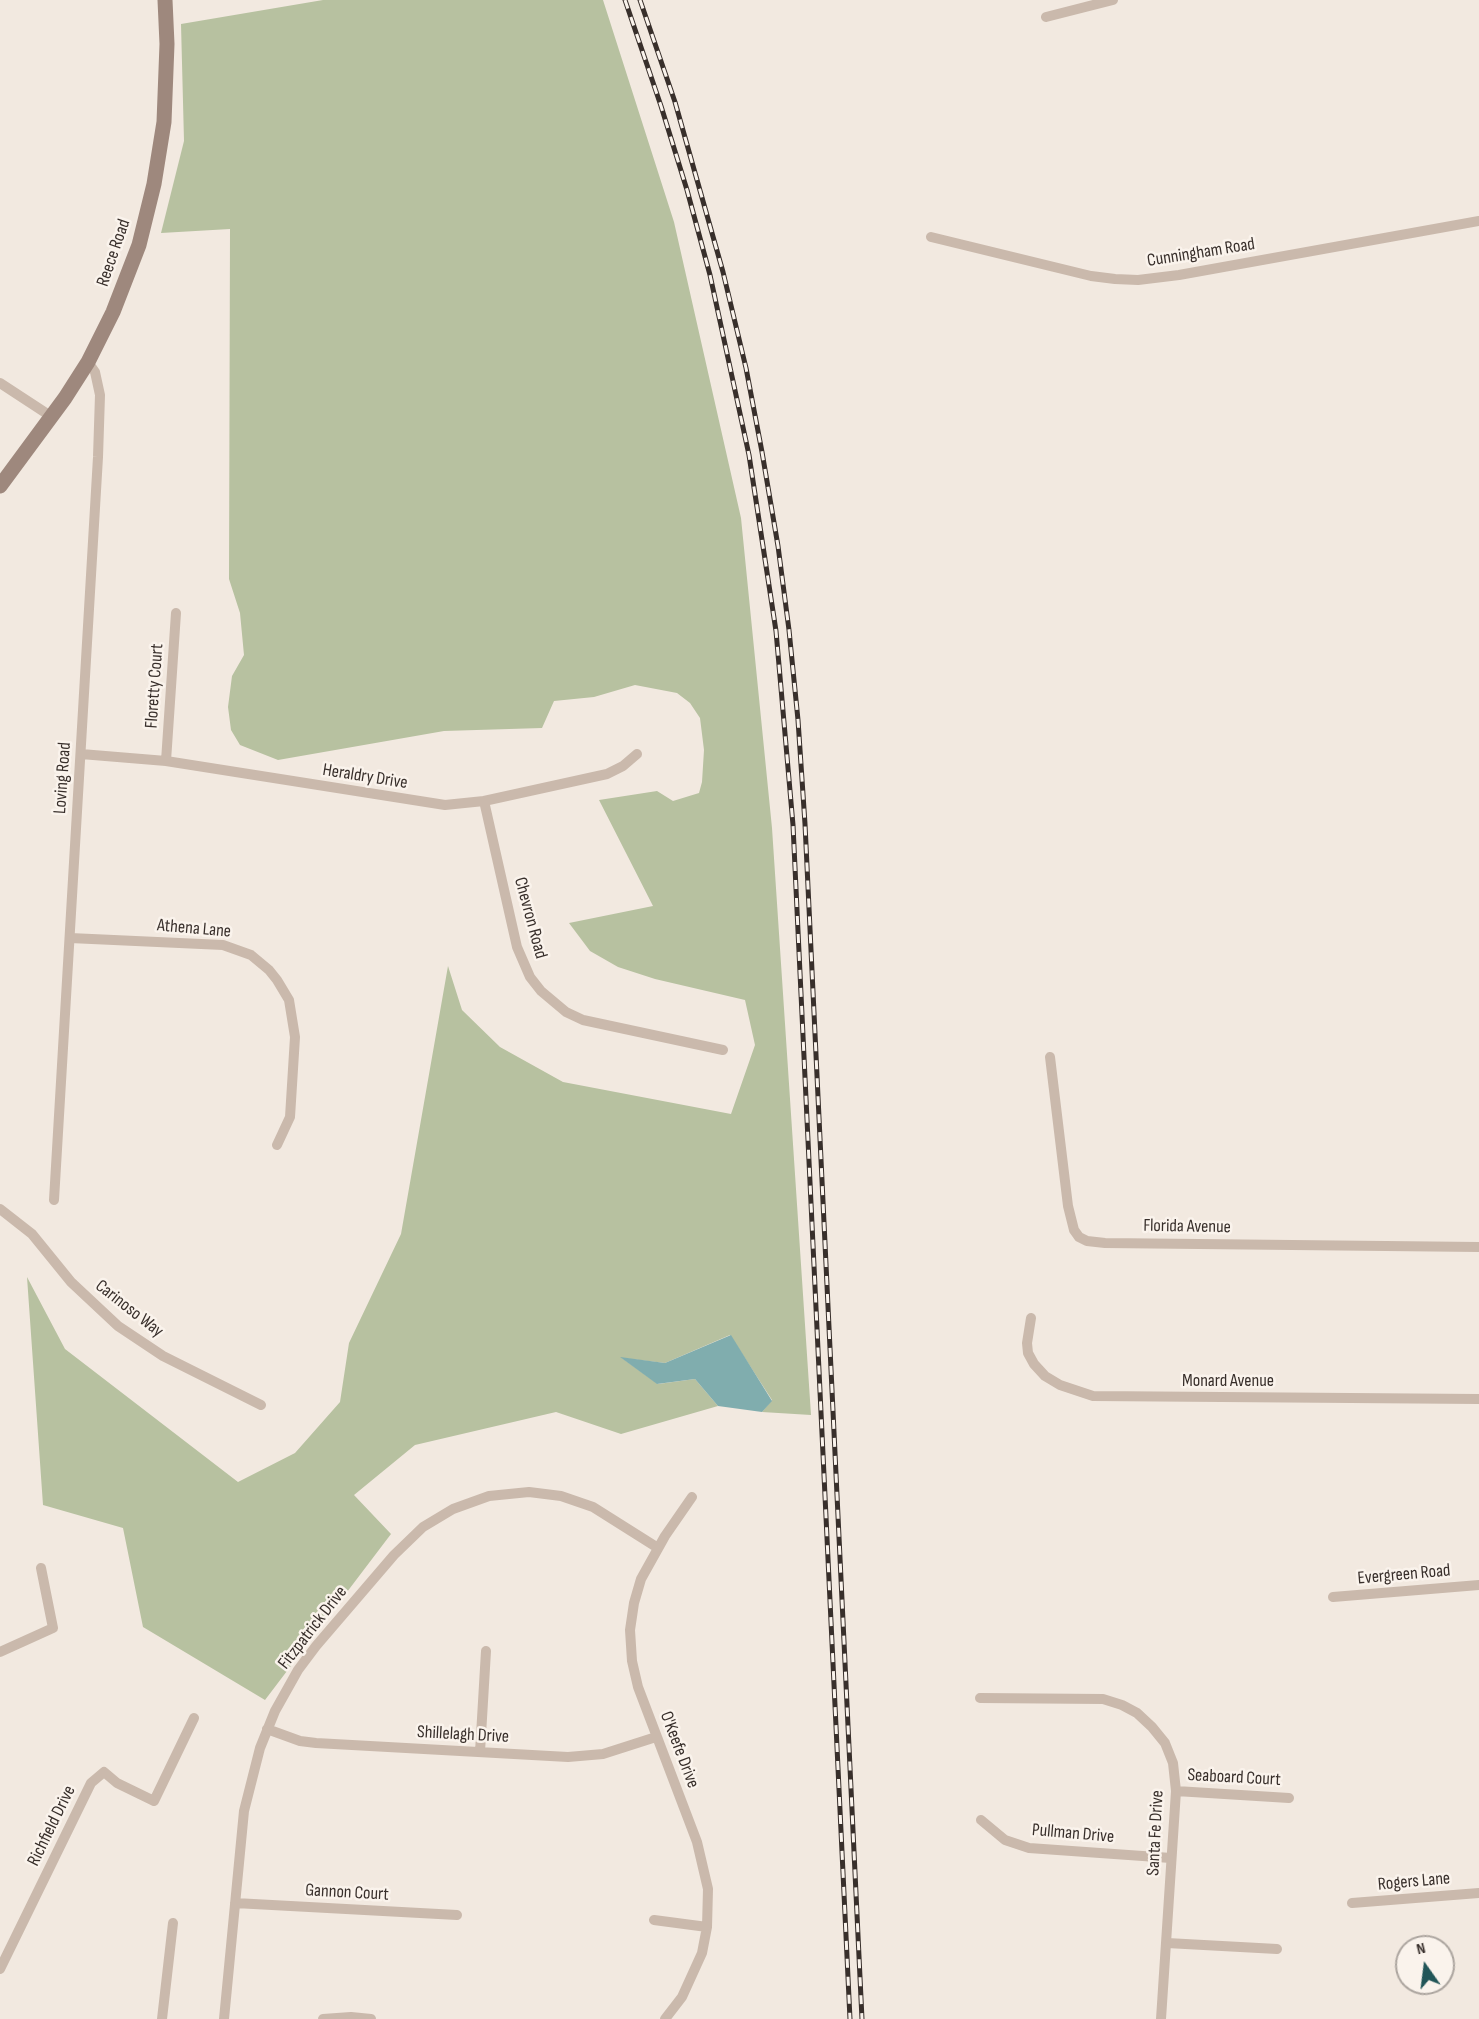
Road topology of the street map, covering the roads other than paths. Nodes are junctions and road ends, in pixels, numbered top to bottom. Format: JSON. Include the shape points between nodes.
{"nodes":[{"id":1,"x":165,"y":0,"type":"edge"},
{"id":2,"x":1113,"y":0,"type":"edge"},
{"id":3,"x":1046,"y":17,"type":"dead end"},
{"id":4,"x":1479,"y":221,"type":"edge"},
{"id":5,"x":931,"y":237,"type":"dead end"},
{"id":6,"x":88,"y":362,"type":"junction"},
{"id":7,"x":0,"y":382,"type":"edge"},
{"id":8,"x":52,"y":417,"type":"junction"},
{"id":9,"x":0,"y":486,"type":"edge"},
{"id":10,"x":176,"y":613,"type":"dead end"},
{"id":11,"x":81,"y":754,"type":"junction"},
{"id":12,"x":636,"y":754,"type":"dead end"},
{"id":13,"x":166,"y":761,"type":"junction"},
{"id":14,"x":484,"y":801,"type":"junction"},
{"id":15,"x":70,"y":938,"type":"junction"},
{"id":16,"x":723,"y":1050,"type":"dead end"},
{"id":17,"x":1050,"y":1057,"type":"dead end"},
{"id":18,"x":277,"y":1145,"type":"dead end"},
{"id":19,"x":54,"y":1200,"type":"dead end"},
{"id":20,"x":0,"y":1209,"type":"edge"},
{"id":21,"x":1479,"y":1247,"type":"edge"},
{"id":22,"x":1031,"y":1318,"type":"dead end"},
{"id":23,"x":1479,"y":1399,"type":"edge"},
{"id":24,"x":261,"y":1405,"type":"dead end"},
{"id":25,"x":692,"y":1497,"type":"dead end"},
{"id":26,"x":658,"y":1548,"type":"junction"},
{"id":27,"x":41,"y":1568,"type":"dead end"},
{"id":28,"x":1479,"y":1585,"type":"edge"},
{"id":29,"x":1333,"y":1597,"type":"dead end"},
{"id":30,"x":486,"y":1651,"type":"dead end"},
{"id":31,"x":0,"y":1652,"type":"edge"},
{"id":32,"x":980,"y":1698,"type":"dead end"},
{"id":33,"x":194,"y":1718,"type":"dead end"},
{"id":34,"x":267,"y":1729,"type":"junction"},
{"id":35,"x":656,"y":1737,"type":"junction"},
{"id":36,"x":480,"y":1752,"type":"junction"},
{"id":37,"x":1176,"y":1791,"type":"junction"},
{"id":38,"x":1289,"y":1798,"type":"dead end"},
{"id":39,"x":981,"y":1820,"type":"dead end"},
{"id":40,"x":1171,"y":1858,"type":"junction"},
{"id":41,"x":1479,"y":1893,"type":"edge"},
{"id":42,"x":235,"y":1903,"type":"junction"},
{"id":43,"x":1352,"y":1904,"type":"dead end"},
{"id":44,"x":457,"y":1915,"type":"dead end"},
{"id":45,"x":654,"y":1920,"type":"dead end"},
{"id":46,"x":172,"y":1923,"type":"dead end"},
{"id":47,"x":707,"y":1926,"type":"junction"},
{"id":48,"x":1167,"y":1943,"type":"junction"},
{"id":49,"x":1277,"y":1949,"type":"dead end"},
{"id":50,"x":0,"y":1969,"type":"edge"},
{"id":51,"x":162,"y":2019,"type":"edge"},
{"id":52,"x":224,"y":2019,"type":"edge"},
{"id":53,"x":323,"y":2019,"type":"edge"},
{"id":54,"x":371,"y":2019,"type":"edge"},
{"id":55,"x":665,"y":2019,"type":"edge"},
{"id":56,"x":1161,"y":2019,"type":"edge"}],
"edges":[{"from":1,"to":6,"type":"main road","name":"Reece Road","via":[[166,92],[154,184],[129,274]]},
{"from":2,"to":3,"type":"street"},
{"from":4,"to":5,"type":"street","name":"Cunningham Road","via":[[1138,280],[1091,276]]},
{"from":6,"to":8,"type":"main road","name":"Reece Road"},
{"from":6,"to":11,"type":"street","name":"Loving Road","via":[[95,372],[100,395]]},
{"from":7,"to":8,"type":"street"},
{"from":8,"to":9,"type":"main road","name":"Reece Road"},
{"from":10,"to":13,"type":"street","name":"Floretty Court"},
{"from":11,"to":13,"type":"street","name":"Heraldry Drive"},
{"from":11,"to":15,"type":"street","name":"Loving Road"},
{"from":12,"to":14,"type":"street","name":"Heraldry Drive","via":[[607,774]]},
{"from":13,"to":14,"type":"street","name":"Heraldry Drive","via":[[427,804]]},
{"from":14,"to":16,"type":"street","name":"Chevron Road","via":[[517,947],[541,991],[566,1012],[583,1020]]},
{"from":15,"to":18,"type":"street","name":"Athena Lane","via":[[223,945],[251,955],[269,970],[288,1000],[295,1037],[290,1116]]},
{"from":15,"to":19,"type":"street","name":"Loving Road"},
{"from":17,"to":21,"type":"street","name":"Florida Avenue","via":[[1068,1206],[1074,1230],[1087,1241]]},
{"from":20,"to":24,"type":"street","name":"Carinoso Way","via":[[32,1234],[71,1282],[118,1326],[163,1356]]},
{"from":22,"to":23,"type":"street","name":"Monard Avenue","via":[[1026,1343],[1035,1364],[1060,1385],[1092,1396]]},
{"from":25,"to":26,"type":"street","name":"O'Keefe Drive"},
{"from":26,"to":34,"type":"street","name":"Fitzpatrick Drive","via":[[606,1514],[561,1497],[509,1493],[453,1509],[411,1538],[316,1646],[298,1670]]},
{"from":26,"to":35,"type":"street","name":"O'Keefe Drive","via":[[638,1590],[630,1630],[634,1674]]},
{"from":27,"to":31,"type":"street","via":[[52,1628]]},
{"from":28,"to":29,"type":"street","name":"Evergreen Road"},
{"from":30,"to":36,"type":"street"},
{"from":32,"to":37,"type":"street","name":"Santa Fe Drive","via":[[1102,1699],[1122,1705],[1137,1713],[1164,1743],[1173,1764]]},
{"from":33,"to":50,"type":"street","name":"Richfield Drive","via":[[154,1801],[104,1772],[91,1783]]},
{"from":34,"to":36,"type":"street","name":"Shillelagh Drive","via":[[316,1743]]},
{"from":34,"to":42,"type":"street","name":"Fitzpatrick Drive","via":[[244,1811]]},
{"from":35,"to":36,"type":"street","name":"Shillelagh Drive","via":[[621,1750],[585,1757]]},
{"from":35,"to":47,"type":"street","name":"O'Keefe Drive","via":[[702,1857],[708,1889]]},
{"from":37,"to":38,"type":"street","name":"Seaboard Court"},
{"from":37,"to":40,"type":"street","name":"Santa Fe Drive"},
{"from":39,"to":40,"type":"street","name":"Pullman Drive","via":[[1005,1840],[1029,1848]]},
{"from":40,"to":48,"type":"street","name":"Santa Fe Drive"},
{"from":41,"to":43,"type":"street","name":"Rogers Lane"},
{"from":42,"to":44,"type":"street","name":"Gannon Court"},
{"from":42,"to":52,"type":"street","name":"Fitzpatrick Drive"},
{"from":45,"to":47,"type":"street"},
{"from":46,"to":51,"type":"street"},
{"from":47,"to":55,"type":"street","name":"O'Keefe Drive","via":[[702,1953],[690,1982]]},
{"from":48,"to":49,"type":"street"},
{"from":48,"to":56,"type":"street","name":"Santa Fe Drive"},
{"from":53,"to":54,"type":"street"}]}
